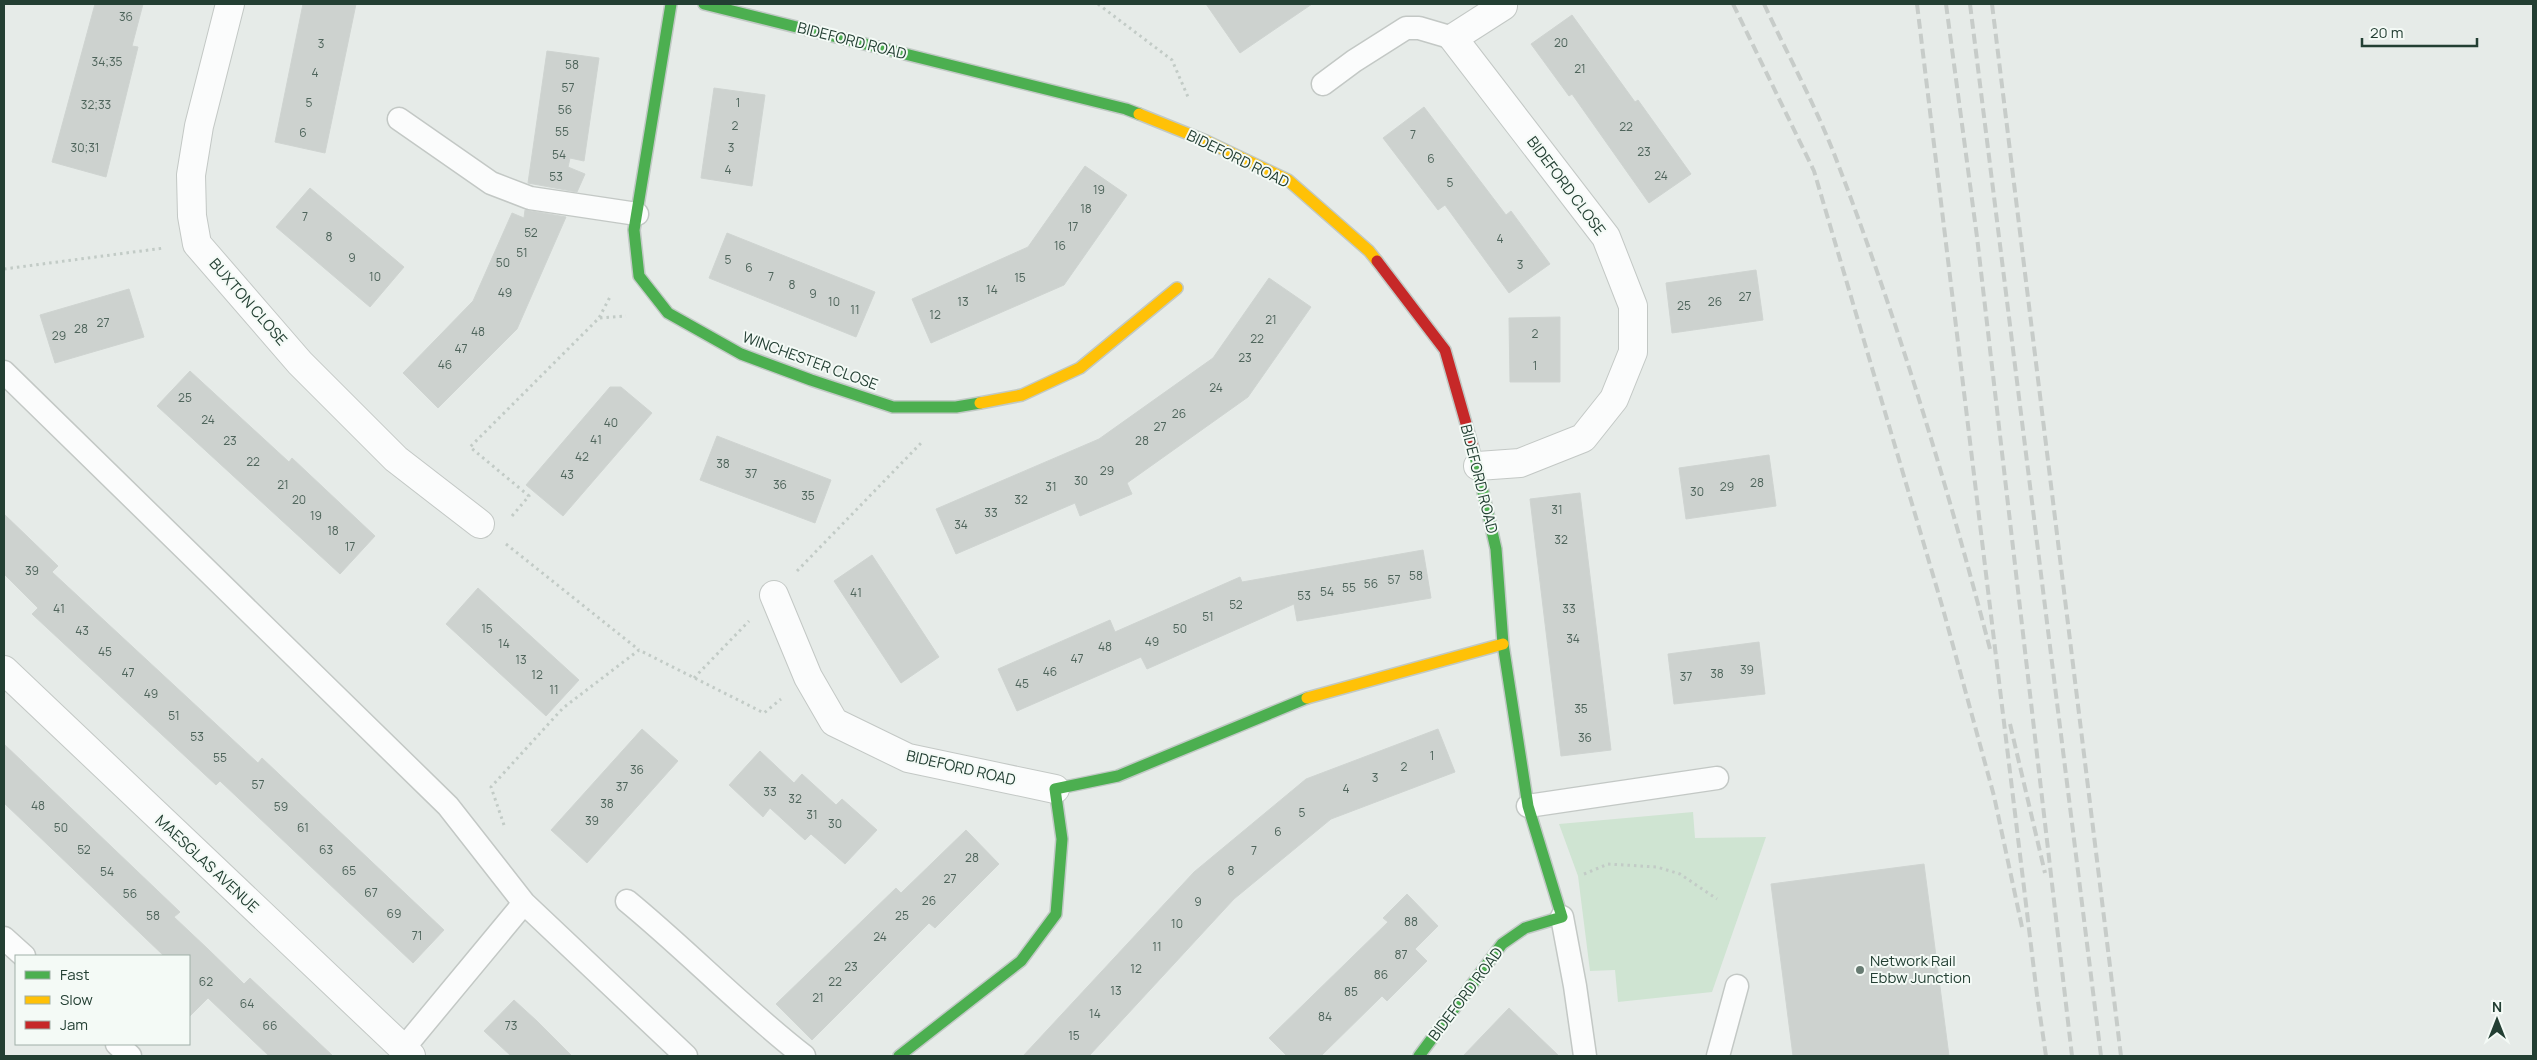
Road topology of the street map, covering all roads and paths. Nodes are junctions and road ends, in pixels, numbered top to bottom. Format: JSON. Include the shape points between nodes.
{"nodes":[{"id":1,"x":230,"y":4,"type":"edge"},
{"id":2,"x":671,"y":4,"type":"edge"},
{"id":3,"x":704,"y":4,"type":"edge"},
{"id":4,"x":1098,"y":4,"type":"edge"},
{"id":5,"x":1503,"y":6,"type":"dead end"},
{"id":6,"x":1453,"y":38,"type":"junction"},
{"id":7,"x":1323,"y":84,"type":"dead end"},
{"id":8,"x":399,"y":119,"type":"dead end"},
{"id":9,"x":1206,"y":141,"type":"junction"},
{"id":10,"x":637,"y":214,"type":"junction"},
{"id":11,"x":197,"y":244,"type":"junction"},
{"id":12,"x":636,"y":248,"type":"junction"},
{"id":13,"x":4,"y":269,"type":"edge"},
{"id":14,"x":1177,"y":288,"type":"dead end"},
{"id":15,"x":4,"y":372,"type":"edge"},
{"id":16,"x":956,"y":407,"type":"junction"},
{"id":17,"x":1478,"y":466,"type":"junction"},
{"id":18,"x":488,"y":530,"type":"junction"},
{"id":19,"x":774,"y":595,"type":"junction"},
{"id":20,"x":1503,"y":644,"type":"junction"},
{"id":21,"x":639,"y":650,"type":"junction"},
{"id":22,"x":4,"y":670,"type":"edge"},
{"id":23,"x":808,"y":677,"type":"junction"},
{"id":24,"x":694,"y":678,"type":"junction"},
{"id":25,"x":1717,"y":778,"type":"dead end"},
{"id":26,"x":1055,"y":789,"type":"junction"},
{"id":27,"x":1528,"y":806,"type":"junction"},
{"id":28,"x":507,"y":833,"type":"dead end"},
{"id":29,"x":1549,"y":875,"type":"junction"},
{"id":30,"x":1717,"y":899,"type":"dead end"},
{"id":31,"x":627,"y":902,"type":"dead end"},
{"id":32,"x":524,"y":903,"type":"junction"},
{"id":33,"x":1562,"y":917,"type":"junction"},
{"id":34,"x":4,"y":938,"type":"edge"},
{"id":35,"x":23,"y":955,"type":"edge"},
{"id":36,"x":1737,"y":986,"type":"dead end"},
{"id":37,"x":118,"y":1045,"type":"edge"},
{"id":38,"x":407,"y":1053,"type":"edge"},
{"id":39,"x":1585,"y":1053,"type":"edge"},
{"id":40,"x":130,"y":1056,"type":"edge"},
{"id":41,"x":686,"y":1056,"type":"edge"},
{"id":42,"x":804,"y":1056,"type":"edge"},
{"id":43,"x":899,"y":1056,"type":"edge"},
{"id":44,"x":1419,"y":1056,"type":"edge"},
{"id":45,"x":1718,"y":1056,"type":"edge"}],
"edges":[{"from":1,"to":11,"type":"street","via":[[199,126],[191,175],[192,216]]},
{"from":2,"to":10,"type":"street","name":"WINCHESTER CLOSE"},
{"from":3,"to":9,"type":"street","name":"BIDEFORD ROAD","via":[[1126,109]]},
{"from":4,"to":9,"type":"path","via":[[1172,60]]},
{"from":5,"to":6,"type":"street"},
{"from":6,"to":7,"type":"lane","via":[[1419,28],[1406,28]]},
{"from":6,"to":17,"type":"street","name":"BIDEFORD CLOSE","via":[[1606,237],[1633,306],[1633,352],[1614,399],[1583,438],[1520,463]]},
{"from":8,"to":10,"type":"lane","via":[[491,183],[530,198]]},
{"from":9,"to":17,"type":"street","name":"BIDEFORD ROAD","via":[[1288,180],[1369,252],[1445,350]]},
{"from":10,"to":12,"type":"street","name":"WINCHESTER CLOSE","via":[[634,230]]},
{"from":11,"to":13,"type":"path"},
{"from":11,"to":18,"type":"street","name":"BUXTON CLOSE","via":[[300,363],[396,459]]},
{"from":12,"to":16,"type":"street","name":"WINCHESTER CLOSE","via":[[639,276],[668,313],[741,354],[893,407]]},
{"from":12,"to":18,"type":"path","via":[[599,318],[470,447],[529,496]]},
{"from":14,"to":16,"type":"street","name":"WINCHESTER CLOSE","via":[[1080,368],[1022,395]]},
{"from":15,"to":32,"type":"lane","via":[[448,806]]},
{"from":16,"to":19,"type":"path"},
{"from":17,"to":20,"type":"street","name":"BIDEFORD ROAD","via":[[1496,549]]},
{"from":18,"to":21,"type":"path"},
{"from":19,"to":23,"type":"street","name":"BIDEFORD ROAD"},
{"from":19,"to":24,"type":"path"},
{"from":20,"to":26,"type":"street","name":"BIDEFORD ROAD","via":[[1304,699],[1118,776]]},
{"from":20,"to":27,"type":"street","name":"BIDEFORD ROAD"},
{"from":21,"to":24,"type":"path"},
{"from":21,"to":28,"type":"path","via":[[563,708],[491,787]]},
{"from":22,"to":38,"type":"street","name":"MAESGLAS AVENUE"},
{"from":23,"to":24,"type":"path","via":[[764,713]]},
{"from":23,"to":26,"type":"street","name":"BIDEFORD ROAD","via":[[834,722],[908,758]]},
{"from":25,"to":27,"type":"lane"},
{"from":26,"to":43,"type":"street","via":[[1062,839],[1056,914],[1021,961]]},
{"from":27,"to":29,"type":"street","name":"BIDEFORD ROAD"},
{"from":29,"to":30,"type":"path","via":[[1578,876],[1608,864],[1657,867],[1680,874]]},
{"from":29,"to":33,"type":"street","name":"BIDEFORD ROAD"},
{"from":31,"to":42,"type":"lane","via":[[663,930],[753,1014]]},
{"from":32,"to":38,"type":"lane"},
{"from":32,"to":41,"type":"lane"},
{"from":33,"to":39,"type":"lane"},
{"from":33,"to":44,"type":"street","name":"BIDEFORD ROAD","via":[[1524,928],[1502,944]]},
{"from":34,"to":35,"type":"lane"},
{"from":36,"to":45,"type":"lane"},
{"from":37,"to":40,"type":"lane"}]}
